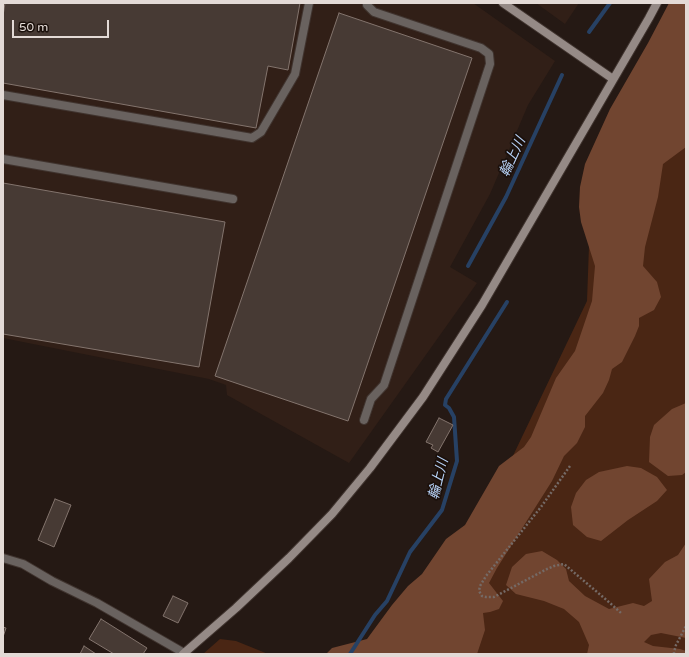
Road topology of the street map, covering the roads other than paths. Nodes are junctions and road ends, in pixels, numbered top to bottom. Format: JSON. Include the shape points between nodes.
{"nodes":[{"id":1,"x":309,"y":3,"type":"edge"},
{"id":2,"x":367,"y":3,"type":"edge"},
{"id":3,"x":503,"y":3,"type":"edge"},
{"id":4,"x":657,"y":3,"type":"edge"},
{"id":5,"x":613,"y":79,"type":"junction"},
{"id":6,"x":3,"y":95,"type":"edge"},
{"id":7,"x":3,"y":159,"type":"edge"},
{"id":8,"x":233,"y":199,"type":"dead end"},
{"id":9,"x":364,"y":420,"type":"dead end"},
{"id":10,"x":3,"y":558,"type":"edge"},
{"id":11,"x":183,"y":653,"type":"edge"}],
"edges":[{"from":1,"to":6,"type":"street","via":[[295,74],[261,132],[252,138]]},
{"from":2,"to":9,"type":"street","via":[[374,12],[481,48],[490,54],[490,64],[384,385],[371,399]]},
{"from":3,"to":5,"type":"street"},
{"from":4,"to":5,"type":"street"},
{"from":5,"to":11,"type":"street","via":[[482,305],[423,397],[370,468],[332,514],[289,558]]},
{"from":7,"to":8,"type":"street"},
{"from":10,"to":11,"type":"street","via":[[23,564],[97,603]]}]}
